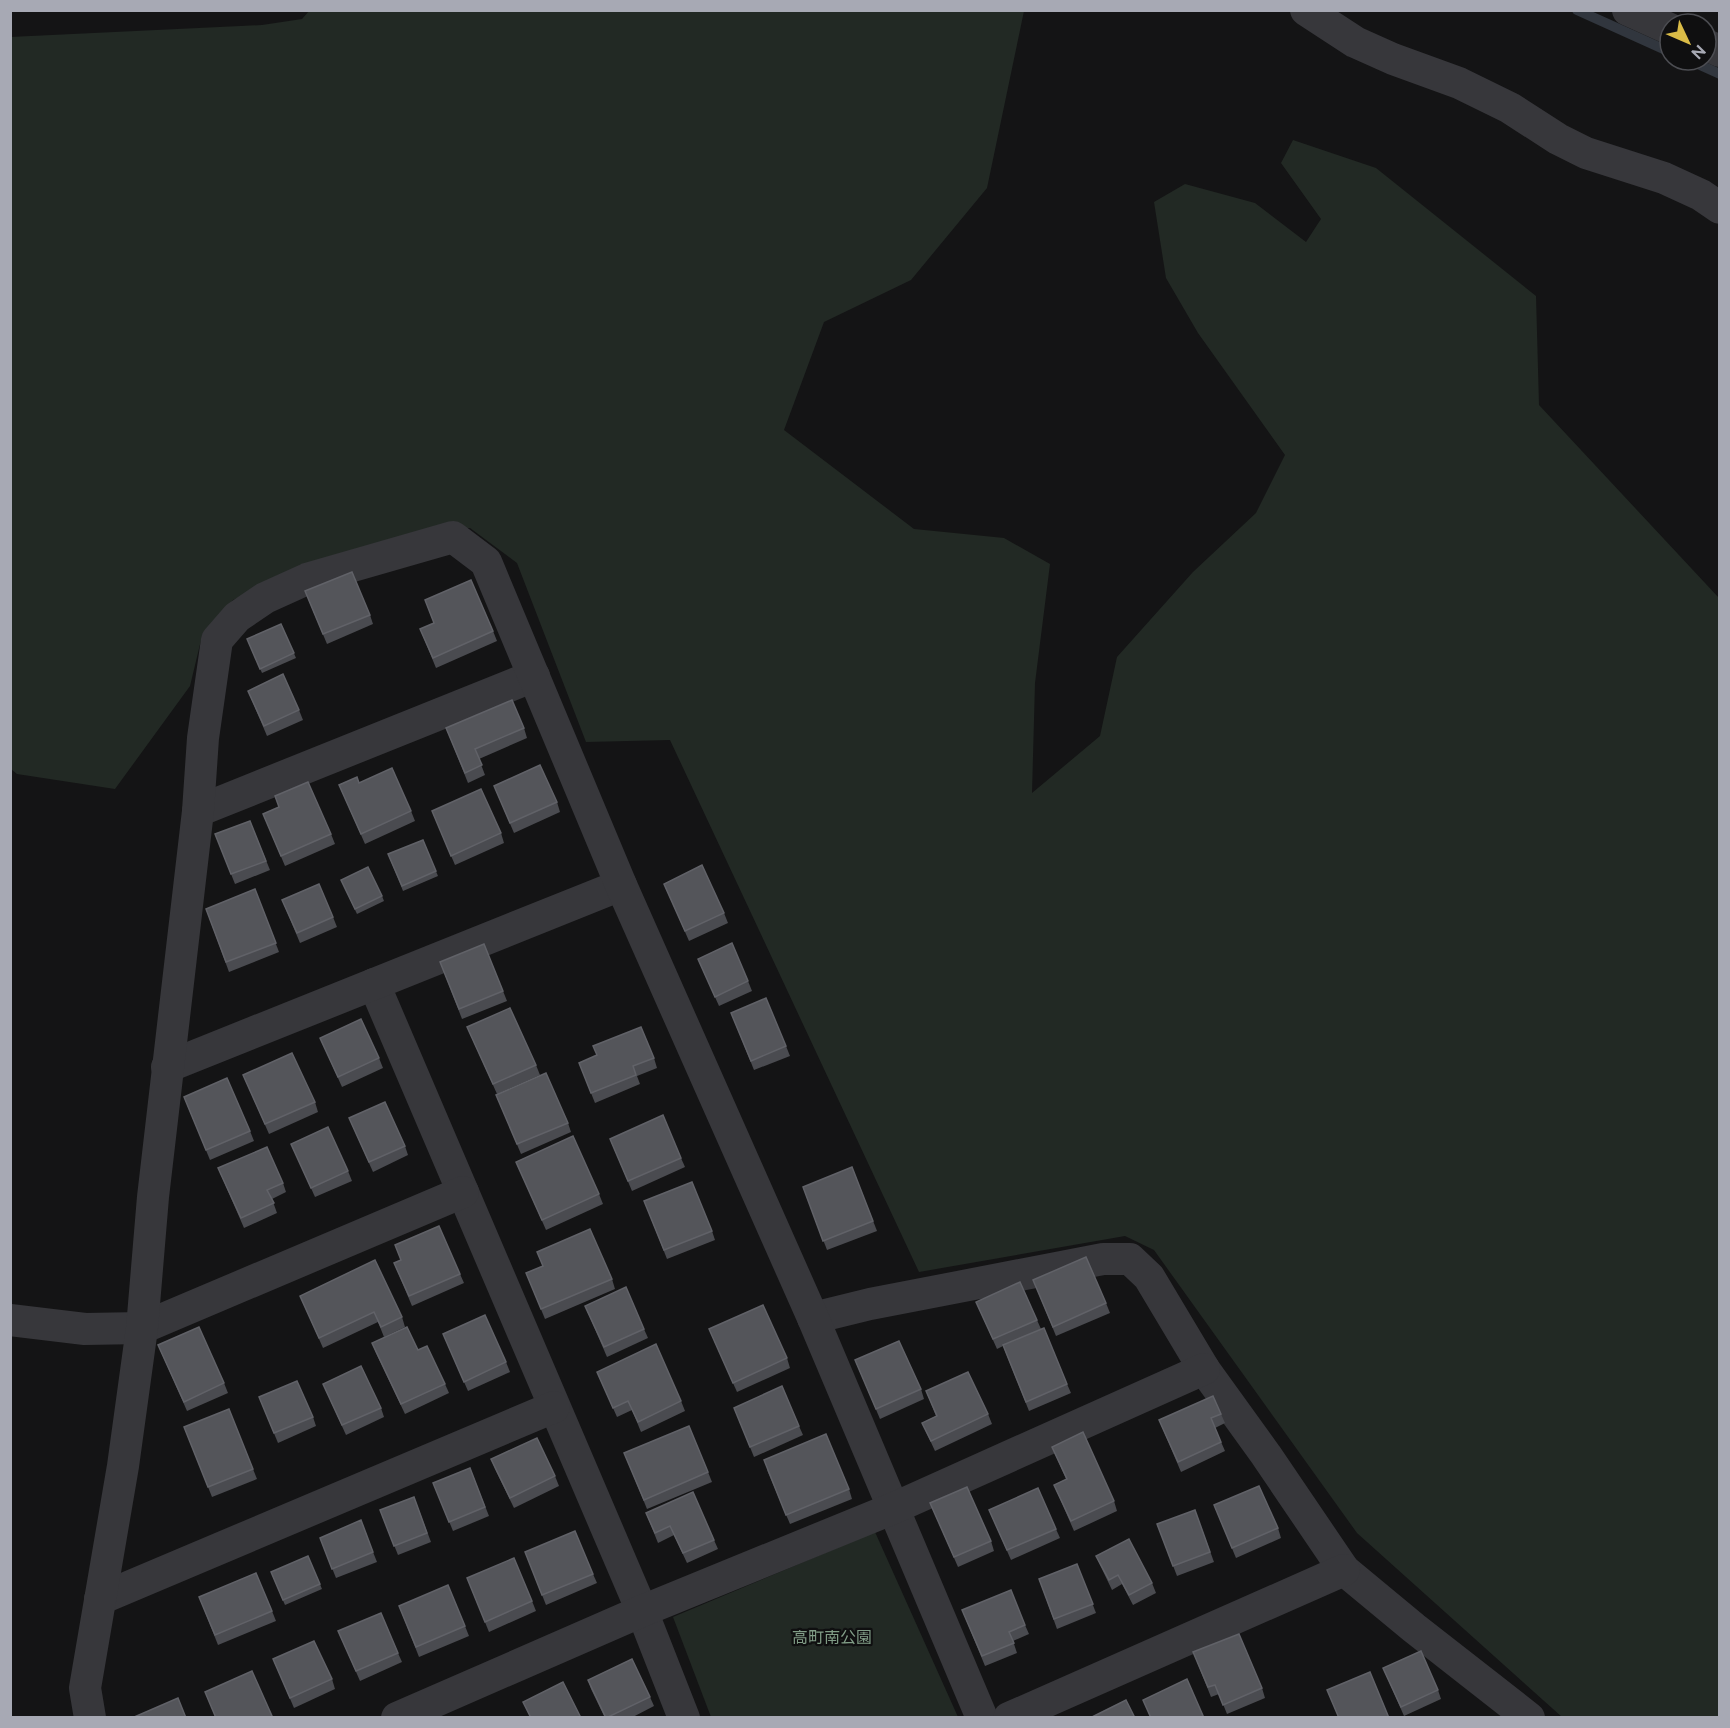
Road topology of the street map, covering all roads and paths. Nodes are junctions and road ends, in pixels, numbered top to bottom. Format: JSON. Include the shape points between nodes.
{"nodes":[{"id":1,"x":1306,"y":10,"type":"edge"},
{"id":2,"x":1628,"y":10,"type":"edge"},
{"id":3,"x":1658,"y":24,"type":"edge"},
{"id":4,"x":1719,"y":208,"type":"edge"},
{"id":5,"x":534,"y":676,"type":"junction"},
{"id":6,"x":198,"y":811,"type":"junction"},
{"id":7,"x":621,"y":885,"type":"junction"},
{"id":8,"x":374,"y":984,"type":"junction"},
{"id":9,"x":167,"y":1067,"type":"junction"},
{"id":10,"x":463,"y":1192,"type":"junction"},
{"id":11,"x":813,"y":1318,"type":"junction"},
{"id":12,"x":10,"y":1320,"type":"edge"},
{"id":13,"x":142,"y":1328,"type":"junction"},
{"id":14,"x":1204,"y":1370,"type":"junction"},
{"id":15,"x":554,"y":1407,"type":"junction"},
{"id":16,"x":894,"y":1508,"type":"junction"},
{"id":17,"x":1344,"y":1570,"type":"junction"},
{"id":18,"x":100,"y":1599,"type":"junction"},
{"id":19,"x":642,"y":1611,"type":"junction"},
{"id":20,"x":90,"y":1718,"type":"edge"},
{"id":21,"x":397,"y":1718,"type":"edge"},
{"id":22,"x":684,"y":1718,"type":"edge"},
{"id":23,"x":982,"y":1718,"type":"edge"},
{"id":24,"x":1009,"y":1718,"type":"edge"},
{"id":25,"x":1530,"y":1718,"type":"edge"}],
"edges":[{"from":1,"to":4,"type":"street","via":[[1355,42],[1459,83],[1586,153],[1664,178]]},
{"from":2,"to":3,"type":"street"},
{"from":5,"to":6,"type":"street"},
{"from":5,"to":6,"type":"street","via":[[486,562],[453,537],[307,579],[237,616],[217,640],[203,738]]},
{"from":5,"to":7,"type":"street"},
{"from":6,"to":9,"type":"street"},
{"from":7,"to":8,"type":"street"},
{"from":7,"to":11,"type":"street"},
{"from":8,"to":9,"type":"street"},
{"from":8,"to":10,"type":"street"},
{"from":9,"to":13,"type":"street"},
{"from":10,"to":13,"type":"street"},
{"from":10,"to":15,"type":"street"},
{"from":11,"to":14,"type":"street","via":[[1103,1259],[1130,1259],[1149,1277]]},
{"from":11,"to":16,"type":"street"},
{"from":12,"to":13,"type":"street","via":[[85,1329]]},
{"from":13,"to":18,"type":"street"},
{"from":14,"to":16,"type":"street"},
{"from":14,"to":17,"type":"street"},
{"from":15,"to":18,"type":"street"},
{"from":15,"to":19,"type":"street"},
{"from":16,"to":19,"type":"street"},
{"from":16,"to":23,"type":"street"},
{"from":17,"to":24,"type":"street"},
{"from":17,"to":25,"type":"street"},
{"from":18,"to":20,"type":"street","via":[[85,1688]]},
{"from":19,"to":21,"type":"street"},
{"from":19,"to":22,"type":"street"}]}
